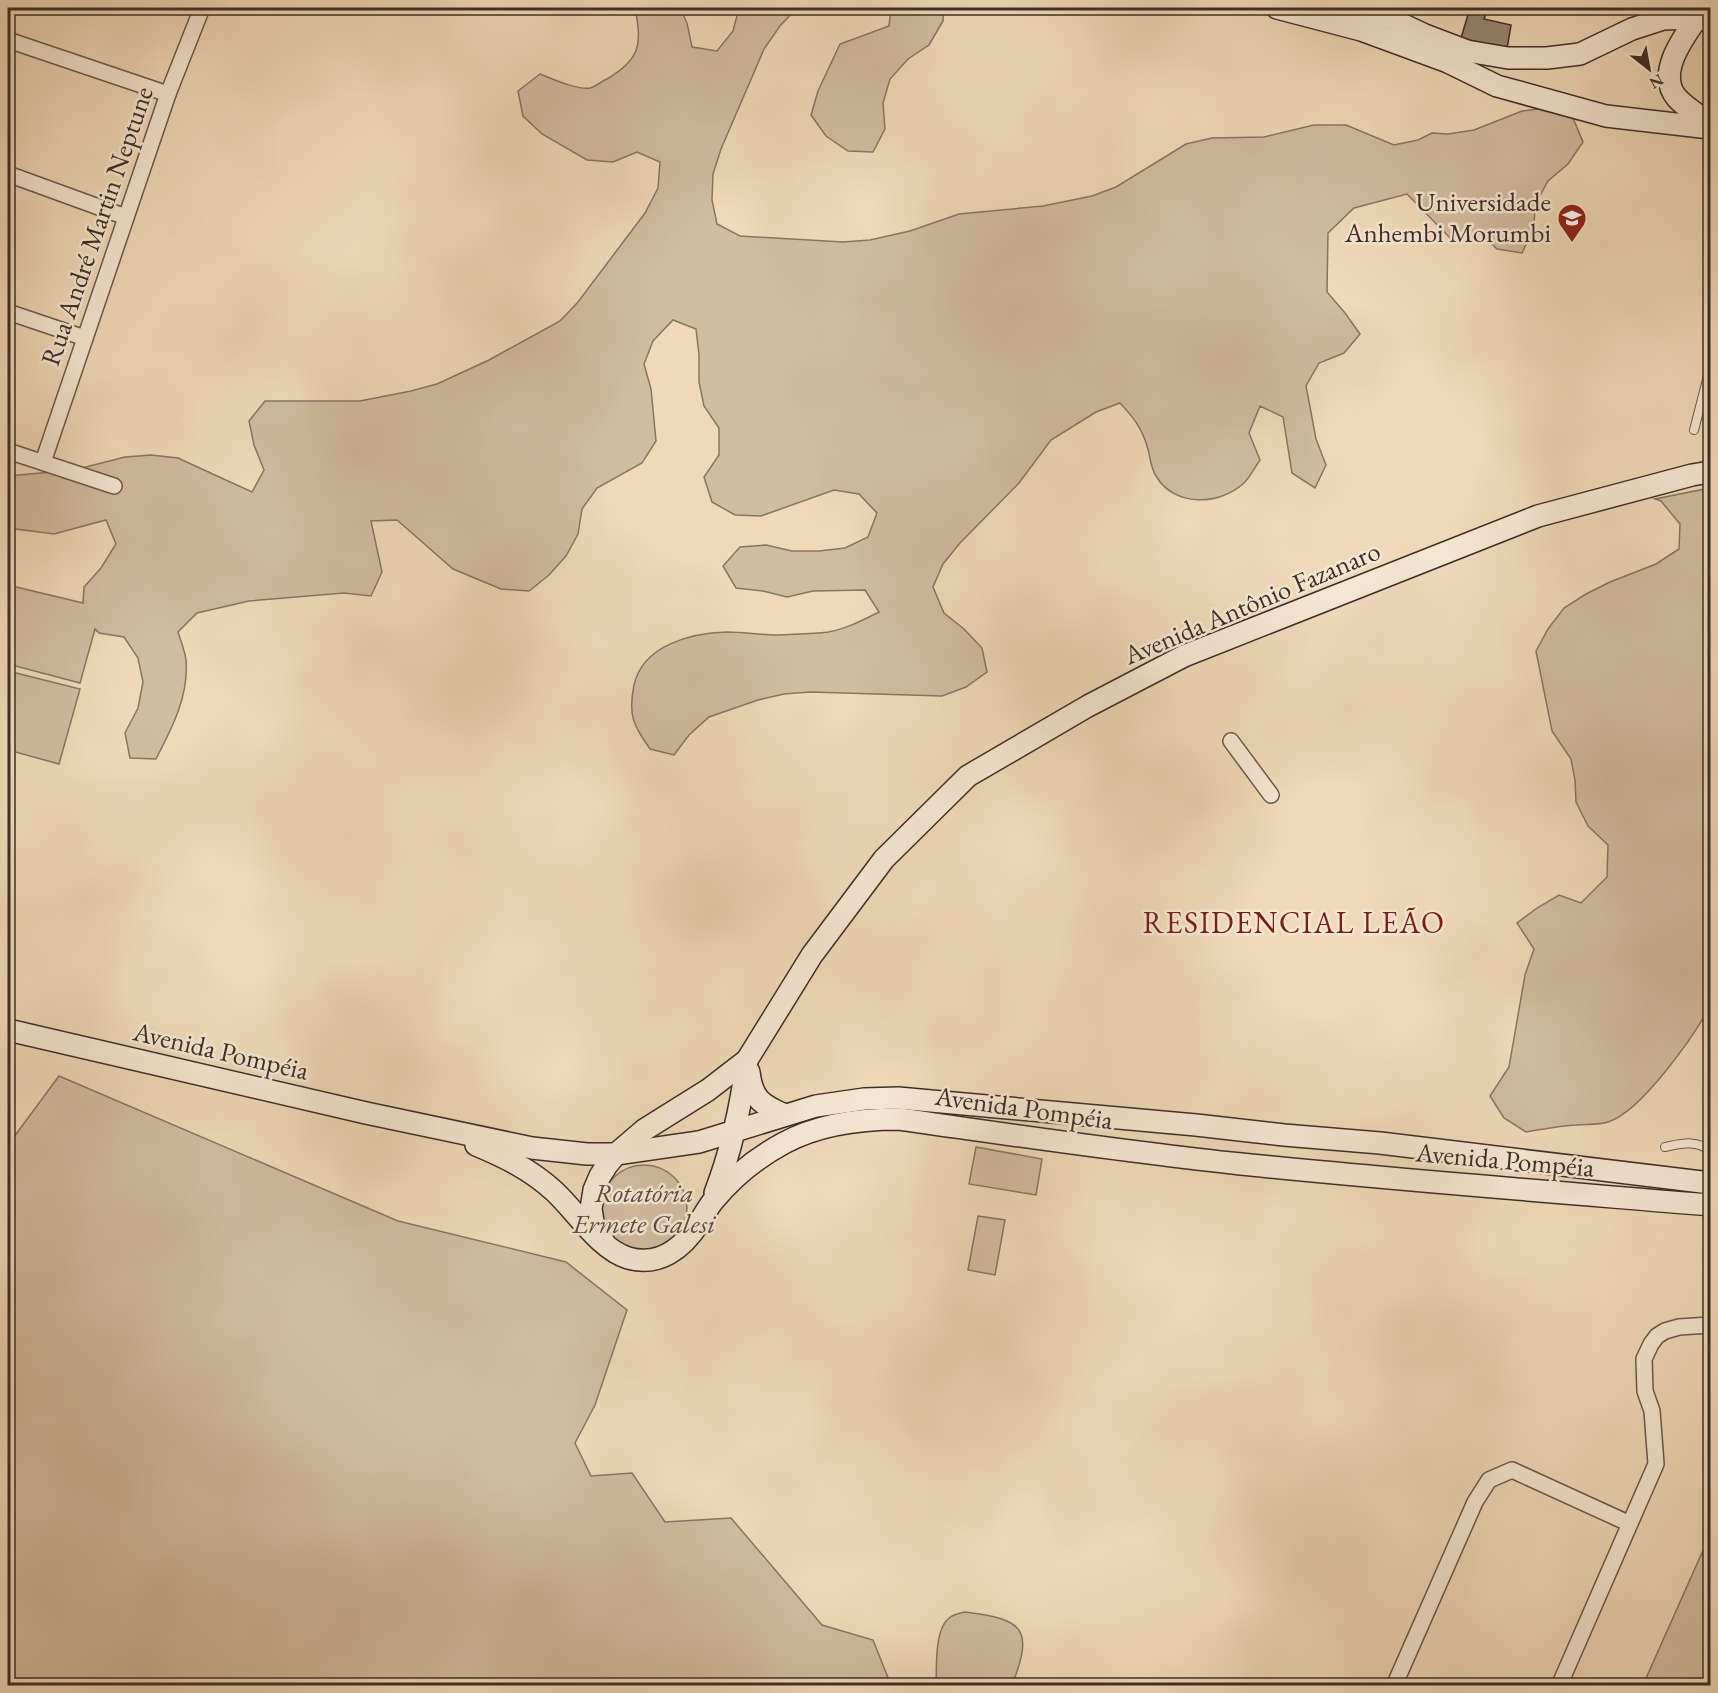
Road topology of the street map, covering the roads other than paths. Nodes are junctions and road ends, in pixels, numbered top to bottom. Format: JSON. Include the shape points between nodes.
{"nodes":[{"id":1,"x":202,"y":8,"type":"edge"},
{"id":2,"x":1277,"y":8,"type":"edge"},
{"id":3,"x":1354,"y":8,"type":"edge"},
{"id":4,"x":1392,"y":13,"type":"edge"},
{"id":5,"x":1706,"y":16,"type":"edge"},
{"id":6,"x":8,"y":40,"type":"edge"},
{"id":7,"x":168,"y":94,"type":"junction"},
{"id":8,"x":1710,"y":126,"type":"edge"},
{"id":9,"x":8,"y":174,"type":"edge"},
{"id":10,"x":126,"y":217,"type":"junction"},
{"id":11,"x":8,"y":312,"type":"edge"},
{"id":12,"x":85,"y":338,"type":"junction"},
{"id":13,"x":1710,"y":368,"type":"edge"},
{"id":14,"x":1694,"y":430,"type":"dead end"},
{"id":15,"x":8,"y":451,"type":"edge"},
{"id":16,"x":43,"y":462,"type":"junction"},
{"id":17,"x":1710,"y":472,"type":"edge"},
{"id":18,"x":114,"y":486,"type":"dead end"},
{"id":19,"x":1231,"y":741,"type":"dead end"},
{"id":20,"x":1271,"y":795,"type":"dead end"},
{"id":21,"x":8,"y":1030,"type":"edge"},
{"id":22,"x":747,"y":1060,"type":"junction"},
{"id":23,"x":786,"y":1115,"type":"junction"},
{"id":24,"x":423,"y":1125,"type":"junction"},
{"id":25,"x":736,"y":1130,"type":"junction"},
{"id":26,"x":1284,"y":1135,"type":"junction"},
{"id":27,"x":1665,"y":1148,"type":"dead end"},
{"id":28,"x":1710,"y":1151,"type":"edge"},
{"id":29,"x":616,"y":1154,"type":"junction"},
{"id":30,"x":1467,"y":1154,"type":"junction"},
{"id":31,"x":1239,"y":1164,"type":"junction"},
{"id":32,"x":1710,"y":1183,"type":"edge"},
{"id":33,"x":1463,"y":1185,"type":"junction"},
{"id":34,"x":711,"y":1202,"type":"junction"},
{"id":35,"x":1710,"y":1205,"type":"edge"},
{"id":36,"x":604,"y":1242,"type":"junction"},
{"id":37,"x":1710,"y":1325,"type":"edge"},
{"id":38,"x":1629,"y":1523,"type":"junction"},
{"id":39,"x":1394,"y":1686,"type":"edge"},
{"id":40,"x":1559,"y":1686,"type":"edge"}],
"edges":[{"from":1,"to":7,"type":"street","name":"Rua André Martin Neptune"},
{"from":2,"to":8,"type":"main road","via":[[1361,30],[1448,62],[1497,86],[1606,116]]},
{"from":3,"to":4,"type":"main road"},
{"from":4,"to":5,"type":"main road","via":[[1425,35],[1467,51],[1508,58],[1580,54],[1663,19]]},
{"from":5,"to":8,"type":"main road","via":[[1677,48],[1670,74],[1676,98]]},
{"from":6,"to":7,"type":"street"},
{"from":7,"to":10,"type":"street","name":"Rua André Martin Neptune"},
{"from":9,"to":10,"type":"street"},
{"from":10,"to":12,"type":"street","name":"Rua André Martin Neptune"},
{"from":11,"to":12,"type":"street"},
{"from":12,"to":16,"type":"street","name":"Rua André Martin Neptune"},
{"from":13,"to":14,"type":"lane"},
{"from":15,"to":16,"type":"street"},
{"from":16,"to":18,"type":"street"},
{"from":17,"to":22,"type":"main road","name":"Avenida Antônio Fazanaro","via":[[1538,516],[1184,656],[968,776],[884,859],[812,956]]},
{"from":19,"to":20,"type":"street"},
{"from":21,"to":24,"type":"main road","name":"Avenida Pompéia"},
{"from":22,"to":23,"type":"main road","via":[[754,1094],[768,1107]]},
{"from":22,"to":25,"type":"main road","name":"Avenida Antônio Fazanaro"},
{"from":22,"to":29,"type":"main road","name":"Avenida Antônio Fazanaro","via":[[644,1130]]},
{"from":23,"to":25,"type":"main road","name":"Avenida Pompéia"},
{"from":23,"to":26,"type":"main road","name":"Avenida Pompéia","via":[[843,1101],[898,1098]]},
{"from":24,"to":29,"type":"main road","name":"Avenida Pompéia","via":[[532,1148]]},
{"from":24,"to":36,"type":"main road","name":"Avenida Pompéia","via":[[531,1171]]},
{"from":25,"to":29,"type":"main road","name":"Avenida Pompéia","via":[[699,1142]]},
{"from":25,"to":34,"type":"main road","name":"Avenida Antônio Fazanaro"},
{"from":26,"to":30,"type":"main road","name":"Avenida Pompéia"},
{"from":26,"to":31,"type":"main road","via":[[1237,1143],[1234,1151]]},
{"from":27,"to":28,"type":"lane","via":[[1685,1142],[1705,1146]]},
{"from":29,"to":36,"type":"main road","name":"Avenida Antônio Fazanaro","via":[[600,1176],[591,1209],[594,1227]]},
{"from":30,"to":32,"type":"main road","name":"Avenida Pompéia"},
{"from":30,"to":33,"type":"main road","via":[[1474,1166]]},
{"from":31,"to":33,"type":"main road","name":"Avenida Pompéia"},
{"from":31,"to":34,"type":"main road","name":"Avenida Pompéia","via":[[876,1119],[849,1121],[783,1143],[735,1177]]},
{"from":33,"to":35,"type":"main road","name":"Avenida Pompéia"},
{"from":34,"to":36,"type":"main road","name":"Avenida Pompéia","via":[[682,1245],[661,1258],[636,1260],[619,1254]]},
{"from":37,"to":38,"type":"street","via":[[1665,1331],[1657,1336],[1644,1359],[1656,1464]]},
{"from":38,"to":39,"type":"street","via":[[1512,1470],[1489,1480],[1475,1502]]},
{"from":38,"to":40,"type":"street"}]}
